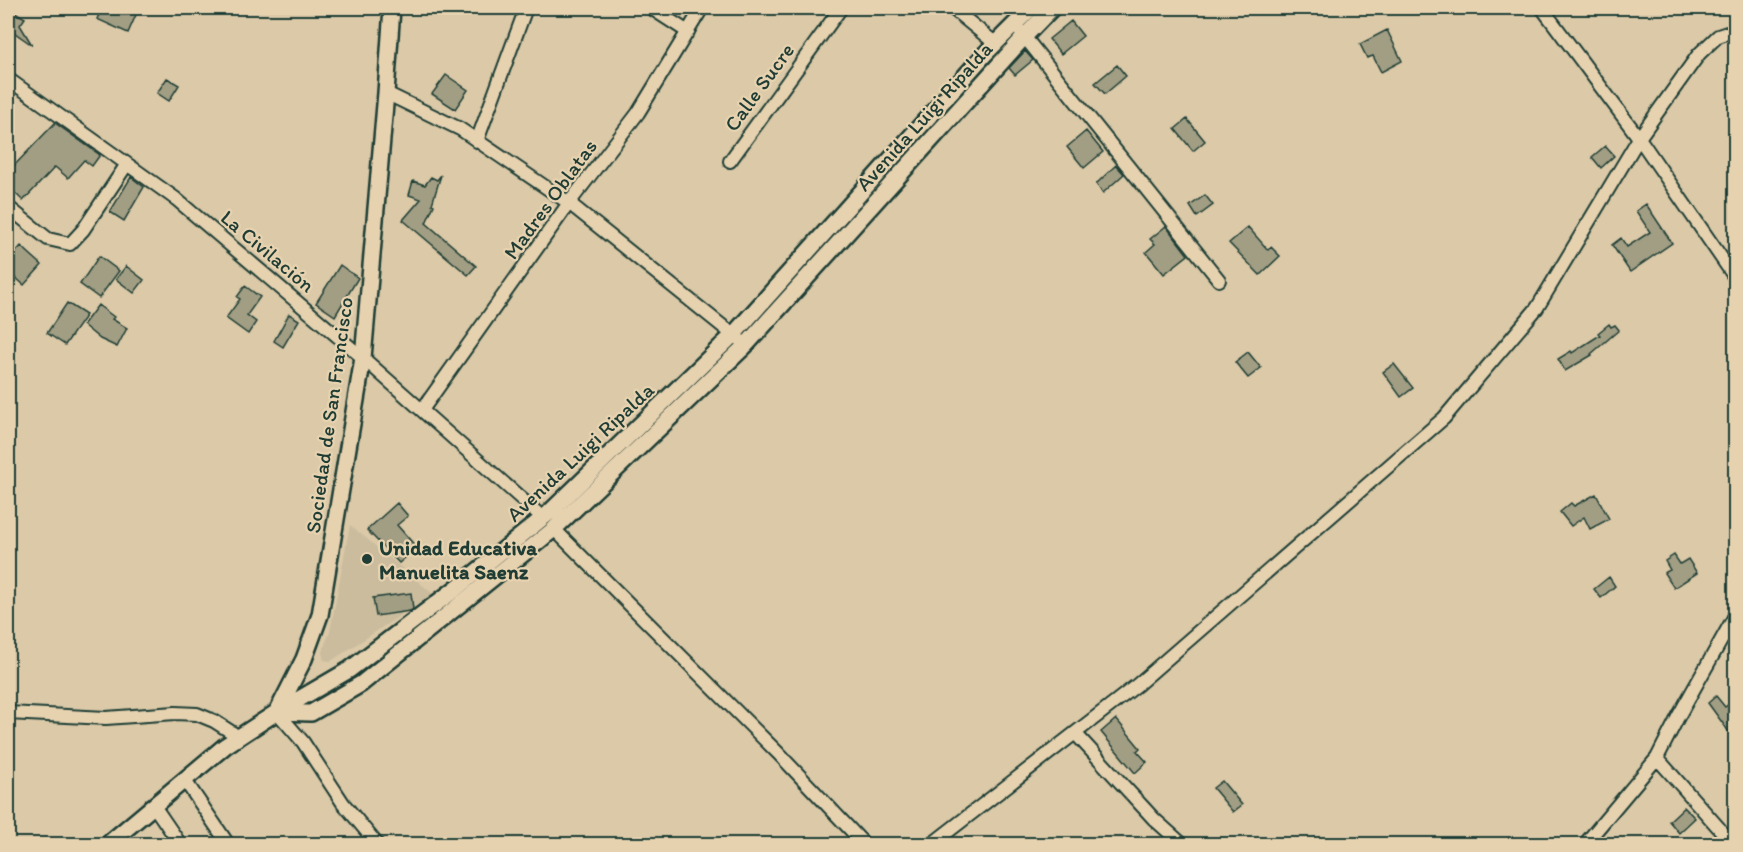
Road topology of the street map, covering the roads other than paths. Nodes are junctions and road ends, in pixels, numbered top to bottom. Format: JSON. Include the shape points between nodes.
{"nodes":[{"id":1,"x":392,"y":8,"type":"edge"},
{"id":2,"x":526,"y":8,"type":"edge"},
{"id":3,"x":651,"y":8,"type":"edge"},
{"id":4,"x":702,"y":8,"type":"edge"},
{"id":5,"x":841,"y":8,"type":"edge"},
{"id":6,"x":952,"y":8,"type":"edge"},
{"id":7,"x":1031,"y":8,"type":"edge"},
{"id":8,"x":1052,"y":8,"type":"edge"},
{"id":9,"x":1542,"y":8,"type":"edge"},
{"id":10,"x":1020,"y":30,"type":"junction"},
{"id":11,"x":1736,"y":30,"type":"edge"},
{"id":12,"x":688,"y":32,"type":"junction"},
{"id":13,"x":996,"y":44,"type":"junction"},
{"id":14,"x":8,"y":79,"type":"edge"},
{"id":15,"x":386,"y":93,"type":"junction"},
{"id":16,"x":1639,"y":138,"type":"junction"},
{"id":17,"x":477,"y":141,"type":"junction"},
{"id":18,"x":730,"y":160,"type":"dead end"},
{"id":19,"x":127,"y":164,"type":"junction"},
{"id":20,"x":569,"y":203,"type":"junction"},
{"id":21,"x":8,"y":207,"type":"edge"},
{"id":22,"x":1736,"y":279,"type":"edge"},
{"id":23,"x":1219,"y":280,"type":"dead end"},
{"id":24,"x":735,"y":334,"type":"junction"},
{"id":25,"x":746,"y":345,"type":"junction"},
{"id":26,"x":363,"y":358,"type":"junction"},
{"id":27,"x":422,"y":410,"type":"junction"},
{"id":28,"x":548,"y":523,"type":"junction"},
{"id":29,"x":1736,"y":614,"type":"edge"},
{"id":30,"x":8,"y":712,"type":"edge"},
{"id":31,"x":278,"y":712,"type":"junction"},
{"id":32,"x":1075,"y":733,"type":"junction"},
{"id":33,"x":239,"y":737,"type":"junction"},
{"id":34,"x":1657,"y":758,"type":"junction"},
{"id":35,"x":184,"y":779,"type":"junction"},
{"id":36,"x":154,"y":806,"type":"junction"},
{"id":37,"x":108,"y":844,"type":"edge"},
{"id":38,"x":180,"y":844,"type":"edge"},
{"id":39,"x":228,"y":844,"type":"edge"},
{"id":40,"x":377,"y":844,"type":"edge"},
{"id":41,"x":864,"y":844,"type":"edge"},
{"id":42,"x":932,"y":844,"type":"edge"},
{"id":43,"x":1182,"y":844,"type":"edge"},
{"id":44,"x":1584,"y":844,"type":"edge"},
{"id":45,"x":1733,"y":844,"type":"edge"}],
"edges":[{"from":1,"to":15,"type":"street","name":"Sociedad de San Francisco"},
{"from":2,"to":17,"type":"street"},
{"from":3,"to":12,"type":"street"},
{"from":4,"to":12,"type":"street","name":"Madres Oblatas"},
{"from":5,"to":18,"type":"street","name":"Calle Sucre"},
{"from":6,"to":13,"type":"street"},
{"from":7,"to":10,"type":"street","name":"Avenida Luigi Ripalda"},
{"from":8,"to":10,"type":"street","name":"Avenida Luigi Ripalda"},
{"from":9,"to":16,"type":"street"},
{"from":10,"to":13,"type":"street","name":"Avenida Luigi Ripalda"},
{"from":10,"to":23,"type":"street"},
{"from":10,"to":25,"type":"street","name":"Avenida Luigi Ripalda"},
{"from":11,"to":16,"type":"street","via":[[1718,36],[1699,54]]},
{"from":12,"to":20,"type":"street","name":"Madres Oblatas","via":[[638,113]]},
{"from":13,"to":24,"type":"street","name":"Avenida Luigi Ripalda"},
{"from":14,"to":19,"type":"street","name":"La Civilación"},
{"from":15,"to":17,"type":"street"},
{"from":15,"to":26,"type":"street","name":"Sociedad de San Francisco"},
{"from":16,"to":22,"type":"street"},
{"from":16,"to":32,"type":"street","via":[[1537,308],[1444,418],[1137,685]]},
{"from":17,"to":20,"type":"street"},
{"from":19,"to":21,"type":"street","via":[[83,230],[69,244],[48,239]]},
{"from":19,"to":26,"type":"street","name":"La Civilación","via":[[176,199]]},
{"from":20,"to":24,"type":"street"},
{"from":20,"to":27,"type":"street","name":"Madres Oblatas"},
{"from":24,"to":25,"type":"street"},
{"from":24,"to":28,"type":"street","name":"Avenida Luigi Ripalda"},
{"from":25,"to":28,"type":"street","name":"Avenida Luigi Ripalda"},
{"from":26,"to":27,"type":"street","name":"La Civilación"},
{"from":26,"to":31,"type":"street","name":"Sociedad de San Francisco","via":[[320,615]]},
{"from":27,"to":28,"type":"street","name":"La Civilación"},
{"from":28,"to":31,"type":"street","name":"Avenida Luigi Ripalda","via":[[349,670]]},
{"from":28,"to":41,"type":"street","name":"La Civilación"},
{"from":29,"to":34,"type":"street"},
{"from":30,"to":33,"type":"street","via":[[106,718],[197,714]]},
{"from":31,"to":33,"type":"street","name":"Avenida Luigi Ripalda"},
{"from":31,"to":40,"type":"street"},
{"from":32,"to":42,"type":"street"},
{"from":32,"to":43,"type":"street"},
{"from":33,"to":35,"type":"street","name":"Avenida Luigi Ripalda"},
{"from":34,"to":44,"type":"street"},
{"from":34,"to":45,"type":"street"},
{"from":35,"to":36,"type":"street","name":"Avenida Luigi Ripalda"},
{"from":35,"to":39,"type":"street"},
{"from":36,"to":37,"type":"street","name":"Avenida Luigi Ripalda"},
{"from":36,"to":38,"type":"street"}]}
